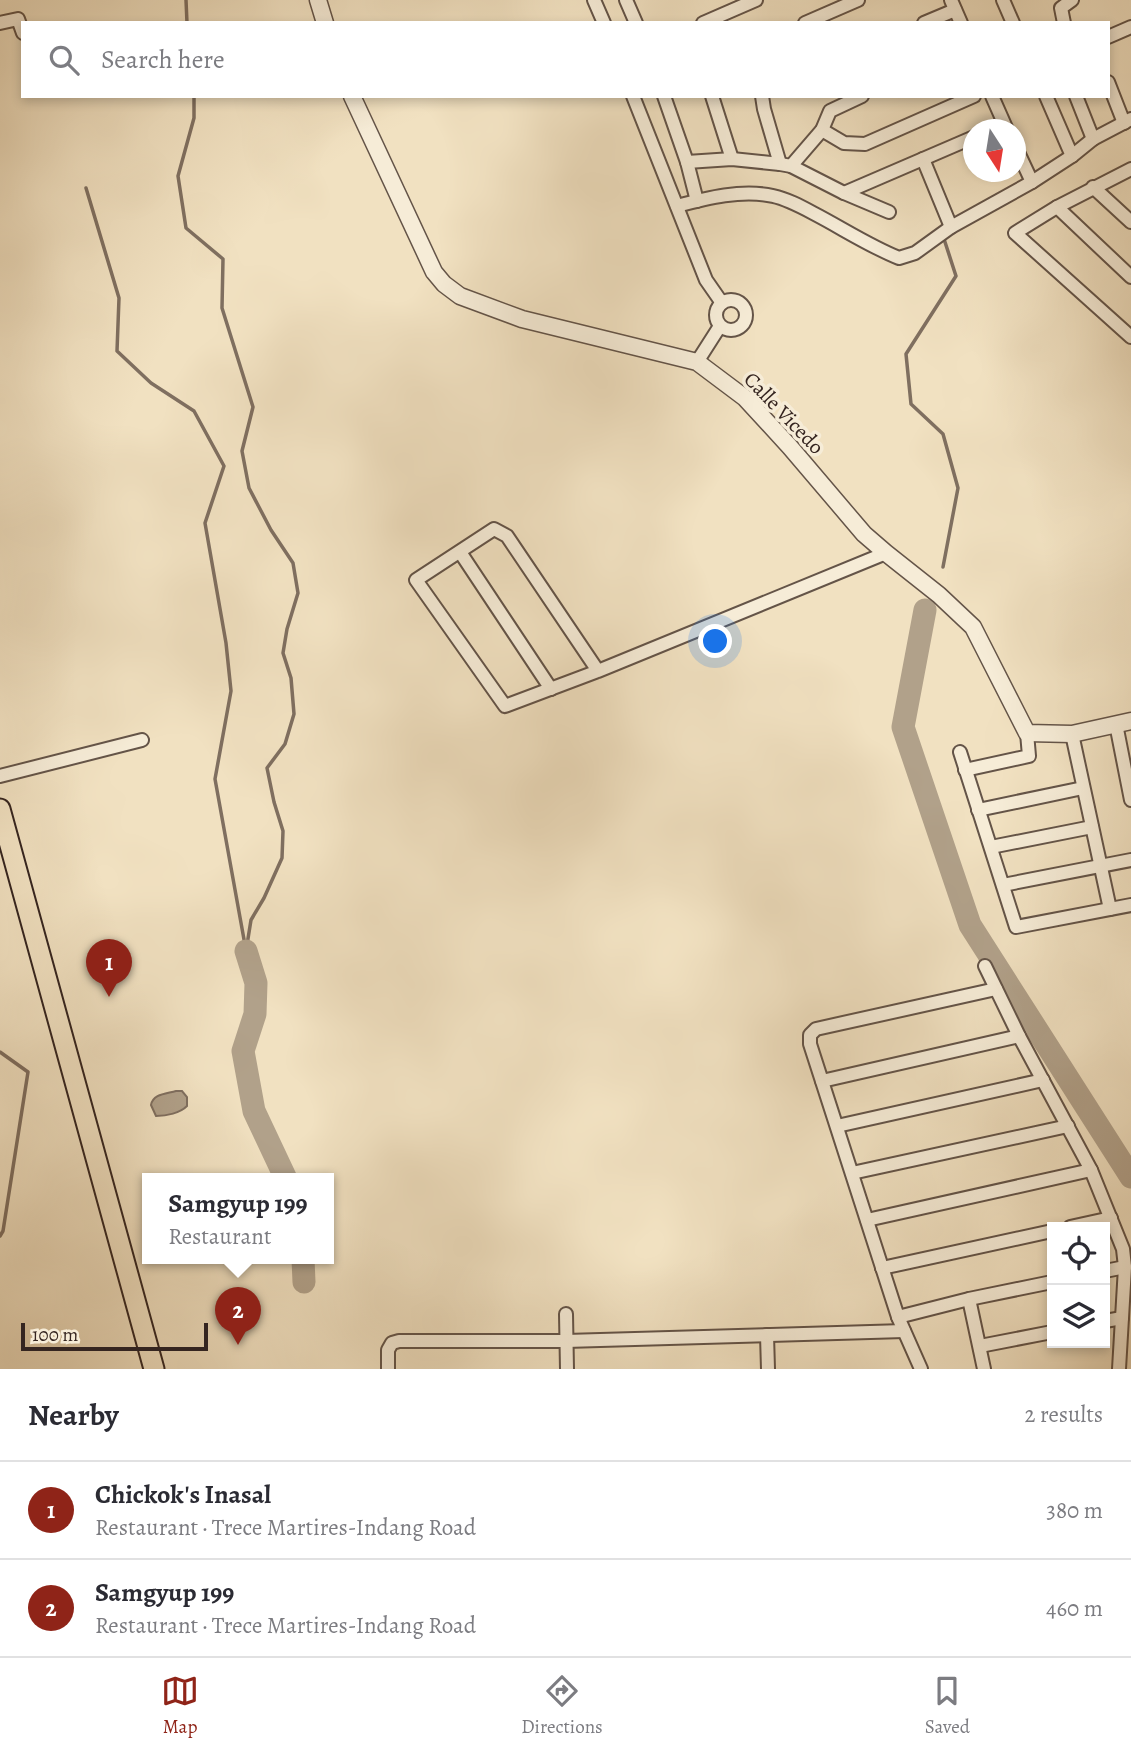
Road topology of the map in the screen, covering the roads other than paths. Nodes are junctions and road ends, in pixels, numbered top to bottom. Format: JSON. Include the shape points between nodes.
{"nodes":[{"id":1,"x":318,"y":0,"type":"edge"},
{"id":2,"x":594,"y":0,"type":"edge"},
{"id":3,"x":626,"y":0,"type":"edge"},
{"id":4,"x":755,"y":0,"type":"edge"},
{"id":5,"x":859,"y":0,"type":"edge"},
{"id":6,"x":1003,"y":0,"type":"edge"},
{"id":7,"x":1072,"y":0,"type":"edge"},
{"id":8,"x":953,"y":5,"type":"edge"},
{"id":9,"x":324,"y":21,"type":"edge"},
{"id":10,"x":603,"y":21,"type":"edge"},
{"id":11,"x":635,"y":21,"type":"edge"},
{"id":12,"x":708,"y":21,"type":"edge"},
{"id":13,"x":810,"y":21,"type":"edge"},
{"id":14,"x":927,"y":21,"type":"edge"},
{"id":15,"x":960,"y":21,"type":"edge"},
{"id":16,"x":1012,"y":21,"type":"edge"},
{"id":17,"x":1063,"y":21,"type":"edge"},
{"id":18,"x":0,"y":23,"type":"edge"},
{"id":19,"x":21,"y":27,"type":"edge"},
{"id":20,"x":1131,"y":27,"type":"edge"},
{"id":21,"x":1110,"y":36,"type":"edge"},
{"id":22,"x":1110,"y":86,"type":"edge"},
{"id":23,"x":353,"y":98,"type":"edge"},
{"id":24,"x":634,"y":98,"type":"edge"},
{"id":25,"x":665,"y":98,"type":"edge"},
{"id":26,"x":713,"y":98,"type":"edge"},
{"id":27,"x":762,"y":98,"type":"edge"},
{"id":28,"x":858,"y":98,"type":"edge"},
{"id":29,"x":969,"y":98,"type":"edge"},
{"id":30,"x":993,"y":98,"type":"edge"},
{"id":31,"x":1047,"y":98,"type":"edge"},
{"id":32,"x":1077,"y":98,"type":"edge"},
{"id":33,"x":998,"y":119,"type":"edge"},
{"id":34,"x":1128,"y":121,"type":"edge"},
{"id":35,"x":822,"y":130,"type":"junction"},
{"id":36,"x":1093,"y":139,"type":"junction"},
{"id":37,"x":963,"y":142,"type":"edge"},
{"id":38,"x":1072,"y":156,"type":"junction"},
{"id":39,"x":732,"y":159,"type":"junction"},
{"id":40,"x":923,"y":159,"type":"junction"},
{"id":41,"x":687,"y":162,"type":"junction"},
{"id":42,"x":785,"y":165,"type":"junction"},
{"id":43,"x":1026,"y":169,"type":"edge"},
{"id":44,"x":1130,"y":170,"type":"edge"},
{"id":45,"x":1032,"y":182,"type":"junction"},
{"id":46,"x":1093,"y":187,"type":"junction"},
{"id":47,"x":844,"y":193,"type":"junction"},
{"id":48,"x":697,"y":201,"type":"junction"},
{"id":49,"x":677,"y":206,"type":"junction"},
{"id":50,"x":1056,"y":207,"type":"junction"},
{"id":51,"x":889,"y":212,"type":"dead end"},
{"id":52,"x":1131,"y":222,"type":"edge"},
{"id":53,"x":951,"y":227,"type":"junction"},
{"id":54,"x":1131,"y":277,"type":"edge"},
{"id":55,"x":722,"y":303,"type":"junction"},
{"id":56,"x":720,"y":326,"type":"junction"},
{"id":57,"x":1131,"y":337,"type":"edge"},
{"id":58,"x":697,"y":362,"type":"junction"},
{"id":59,"x":460,"y":552,"type":"junction"},
{"id":60,"x":886,"y":554,"type":"junction"},
{"id":61,"x":598,"y":671,"type":"junction"},
{"id":62,"x":551,"y":688,"type":"junction"},
{"id":63,"x":1123,"y":723,"type":"edge"},
{"id":64,"x":1027,"y":733,"type":"junction"},
{"id":65,"x":1072,"y":734,"type":"junction"},
{"id":66,"x":142,"y":740,"type":"dead end"},
{"id":67,"x":960,"y":752,"type":"dead end"},
{"id":68,"x":965,"y":770,"type":"junction"},
{"id":69,"x":0,"y":776,"type":"edge"},
{"id":70,"x":1083,"y":788,"type":"junction"},
{"id":71,"x":1131,"y":800,"type":"edge"},
{"id":72,"x":0,"y":808,"type":"edge"},
{"id":73,"x":978,"y":810,"type":"junction"},
{"id":74,"x":1092,"y":827,"type":"junction"},
{"id":75,"x":991,"y":847,"type":"junction"},
{"id":76,"x":1131,"y":860,"type":"edge"},
{"id":77,"x":1102,"y":866,"type":"junction"},
{"id":78,"x":1003,"y":885,"type":"junction"},
{"id":79,"x":1131,"y":905,"type":"edge"},
{"id":80,"x":1110,"y":909,"type":"junction"},
{"id":81,"x":985,"y":966,"type":"dead end"},
{"id":82,"x":996,"y":989,"type":"junction"},
{"id":83,"x":1019,"y":1037,"type":"junction"},
{"id":84,"x":1043,"y":1080,"type":"junction"},
{"id":85,"x":822,"y":1081,"type":"junction"},
{"id":86,"x":836,"y":1126,"type":"junction"},
{"id":87,"x":1068,"y":1126,"type":"junction"},
{"id":88,"x":1091,"y":1170,"type":"junction"},
{"id":89,"x":852,"y":1173,"type":"junction"},
{"id":90,"x":1111,"y":1218,"type":"junction"},
{"id":91,"x":867,"y":1220,"type":"junction"},
{"id":92,"x":1093,"y":1222,"type":"edge"},
{"id":93,"x":1047,"y":1232,"type":"edge"},
{"id":94,"x":1125,"y":1266,"type":"junction"},
{"id":95,"x":882,"y":1268,"type":"junction"},
{"id":96,"x":1110,"y":1270,"type":"edge"},
{"id":97,"x":1047,"y":1283,"type":"edge"},
{"id":98,"x":969,"y":1298,"type":"junction"},
{"id":99,"x":566,"y":1314,"type":"dead end"},
{"id":100,"x":898,"y":1317,"type":"junction"},
{"id":101,"x":1122,"y":1318,"type":"junction"},
{"id":102,"x":1110,"y":1320,"type":"edge"},
{"id":103,"x":904,"y":1331,"type":"junction"},
{"id":104,"x":1047,"y":1333,"type":"edge"},
{"id":105,"x":767,"y":1335,"type":"junction"},
{"id":106,"x":566,"y":1341,"type":"junction"},
{"id":107,"x":980,"y":1346,"type":"junction"},
{"id":108,"x":154,"y":1369,"type":"edge"},
{"id":109,"x":388,"y":1369,"type":"edge"},
{"id":110,"x":567,"y":1369,"type":"edge"},
{"id":111,"x":768,"y":1369,"type":"edge"},
{"id":112,"x":921,"y":1369,"type":"edge"},
{"id":113,"x":984,"y":1369,"type":"edge"},
{"id":114,"x":1119,"y":1369,"type":"edge"}],
"edges":[{"from":1,"to":9,"type":"street"},
{"from":2,"to":10,"type":"street"},
{"from":3,"to":11,"type":"street"},
{"from":4,"to":12,"type":"street"},
{"from":5,"to":13,"type":"street"},
{"from":6,"to":16,"type":"street"},
{"from":7,"to":17,"type":"street","via":[[1060,8]]},
{"from":8,"to":14,"type":"street"},
{"from":8,"to":15,"type":"street"},
{"from":18,"to":19,"type":"street","via":[[18,19]]},
{"from":20,"to":21,"type":"street"},
{"from":22,"to":34,"type":"street"},
{"from":23,"to":58,"type":"street","name":"Calle Vicedo","via":[[434,272],[444,284],[460,296],[522,319]]},
{"from":24,"to":49,"type":"street"},
{"from":25,"to":41,"type":"street"},
{"from":26,"to":39,"type":"street"},
{"from":27,"to":42,"type":"street"},
{"from":28,"to":35,"type":"street","via":[[830,111]]},
{"from":29,"to":35,"type":"street","via":[[864,144],[844,143]]},
{"from":30,"to":33,"type":"street"},
{"from":31,"to":38,"type":"street"},
{"from":32,"to":36,"type":"street"},
{"from":34,"to":36,"type":"street"},
{"from":35,"to":42,"type":"street"},
{"from":36,"to":38,"type":"street"},
{"from":37,"to":40,"type":"street"},
{"from":38,"to":45,"type":"street"},
{"from":39,"to":41,"type":"street"},
{"from":39,"to":42,"type":"street"},
{"from":40,"to":47,"type":"street"},
{"from":40,"to":53,"type":"street"},
{"from":41,"to":48,"type":"street"},
{"from":42,"to":47,"type":"street"},
{"from":43,"to":45,"type":"street"},
{"from":44,"to":46,"type":"street"},
{"from":45,"to":53,"type":"street"},
{"from":46,"to":50,"type":"street"},
{"from":46,"to":52,"type":"street"},
{"from":47,"to":51,"type":"street"},
{"from":48,"to":49,"type":"street"},
{"from":48,"to":53,"type":"street","via":[[746,194],[771,196],[899,258],[915,253]]},
{"from":49,"to":55,"type":"street","via":[[705,280]]},
{"from":50,"to":54,"type":"street"},
{"from":50,"to":57,"type":"street","via":[[1015,233]]},
{"from":55,"to":56,"type":"street","via":[[715,314]]},
{"from":55,"to":56,"type":"street","via":[[739,302],[746,315],[738,328]]},
{"from":56,"to":58,"type":"street"},
{"from":58,"to":60,"type":"street","name":"Calle Vicedo","via":[[745,398]]},
{"from":59,"to":61,"type":"street","via":[[494,529],[507,536]]},
{"from":59,"to":62,"type":"street"},
{"from":59,"to":62,"type":"street","via":[[416,580],[505,706]]},
{"from":60,"to":61,"type":"street"},
{"from":60,"to":64,"type":"street","name":"Calle Vicedo","via":[[973,626]]},
{"from":61,"to":62,"type":"street"},
{"from":63,"to":65,"type":"street"},
{"from":63,"to":71,"type":"street"},
{"from":64,"to":65,"type":"street"},
{"from":64,"to":68,"type":"street","via":[[1029,756]]},
{"from":65,"to":70,"type":"street"},
{"from":66,"to":69,"type":"street"},
{"from":67,"to":68,"type":"street"},
{"from":68,"to":73,"type":"street"},
{"from":70,"to":73,"type":"street"},
{"from":70,"to":74,"type":"street"},
{"from":72,"to":108,"type":"main road"},
{"from":73,"to":75,"type":"street"},
{"from":74,"to":75,"type":"street"},
{"from":74,"to":77,"type":"street"},
{"from":75,"to":78,"type":"street"},
{"from":76,"to":77,"type":"street"},
{"from":77,"to":78,"type":"street"},
{"from":77,"to":80,"type":"street"},
{"from":78,"to":80,"type":"street","via":[[1016,927]]},
{"from":79,"to":80,"type":"street"},
{"from":81,"to":82,"type":"street"},
{"from":82,"to":83,"type":"street"},
{"from":82,"to":85,"type":"street","via":[[816,1029],[810,1044]]},
{"from":83,"to":84,"type":"street"},
{"from":83,"to":85,"type":"street"},
{"from":84,"to":86,"type":"street"},
{"from":84,"to":87,"type":"street"},
{"from":85,"to":86,"type":"street"},
{"from":86,"to":89,"type":"street"},
{"from":87,"to":88,"type":"street"},
{"from":87,"to":89,"type":"street"},
{"from":88,"to":90,"type":"street"},
{"from":88,"to":91,"type":"street"},
{"from":89,"to":91,"type":"street"},
{"from":90,"to":92,"type":"street"},
{"from":90,"to":94,"type":"street"},
{"from":91,"to":95,"type":"street"},
{"from":93,"to":95,"type":"street"},
{"from":94,"to":96,"type":"street"},
{"from":94,"to":101,"type":"street"},
{"from":95,"to":100,"type":"street"},
{"from":97,"to":98,"type":"street"},
{"from":98,"to":100,"type":"street"},
{"from":98,"to":107,"type":"street"},
{"from":99,"to":106,"type":"street"},
{"from":100,"to":103,"type":"street"},
{"from":101,"to":102,"type":"street"},
{"from":101,"to":114,"type":"street"},
{"from":103,"to":105,"type":"street"},
{"from":103,"to":112,"type":"street"},
{"from":104,"to":107,"type":"street"},
{"from":105,"to":106,"type":"street"},
{"from":105,"to":111,"type":"street"},
{"from":106,"to":109,"type":"street","via":[[399,1341],[388,1350]]},
{"from":106,"to":110,"type":"street"},
{"from":107,"to":113,"type":"street"}]}
